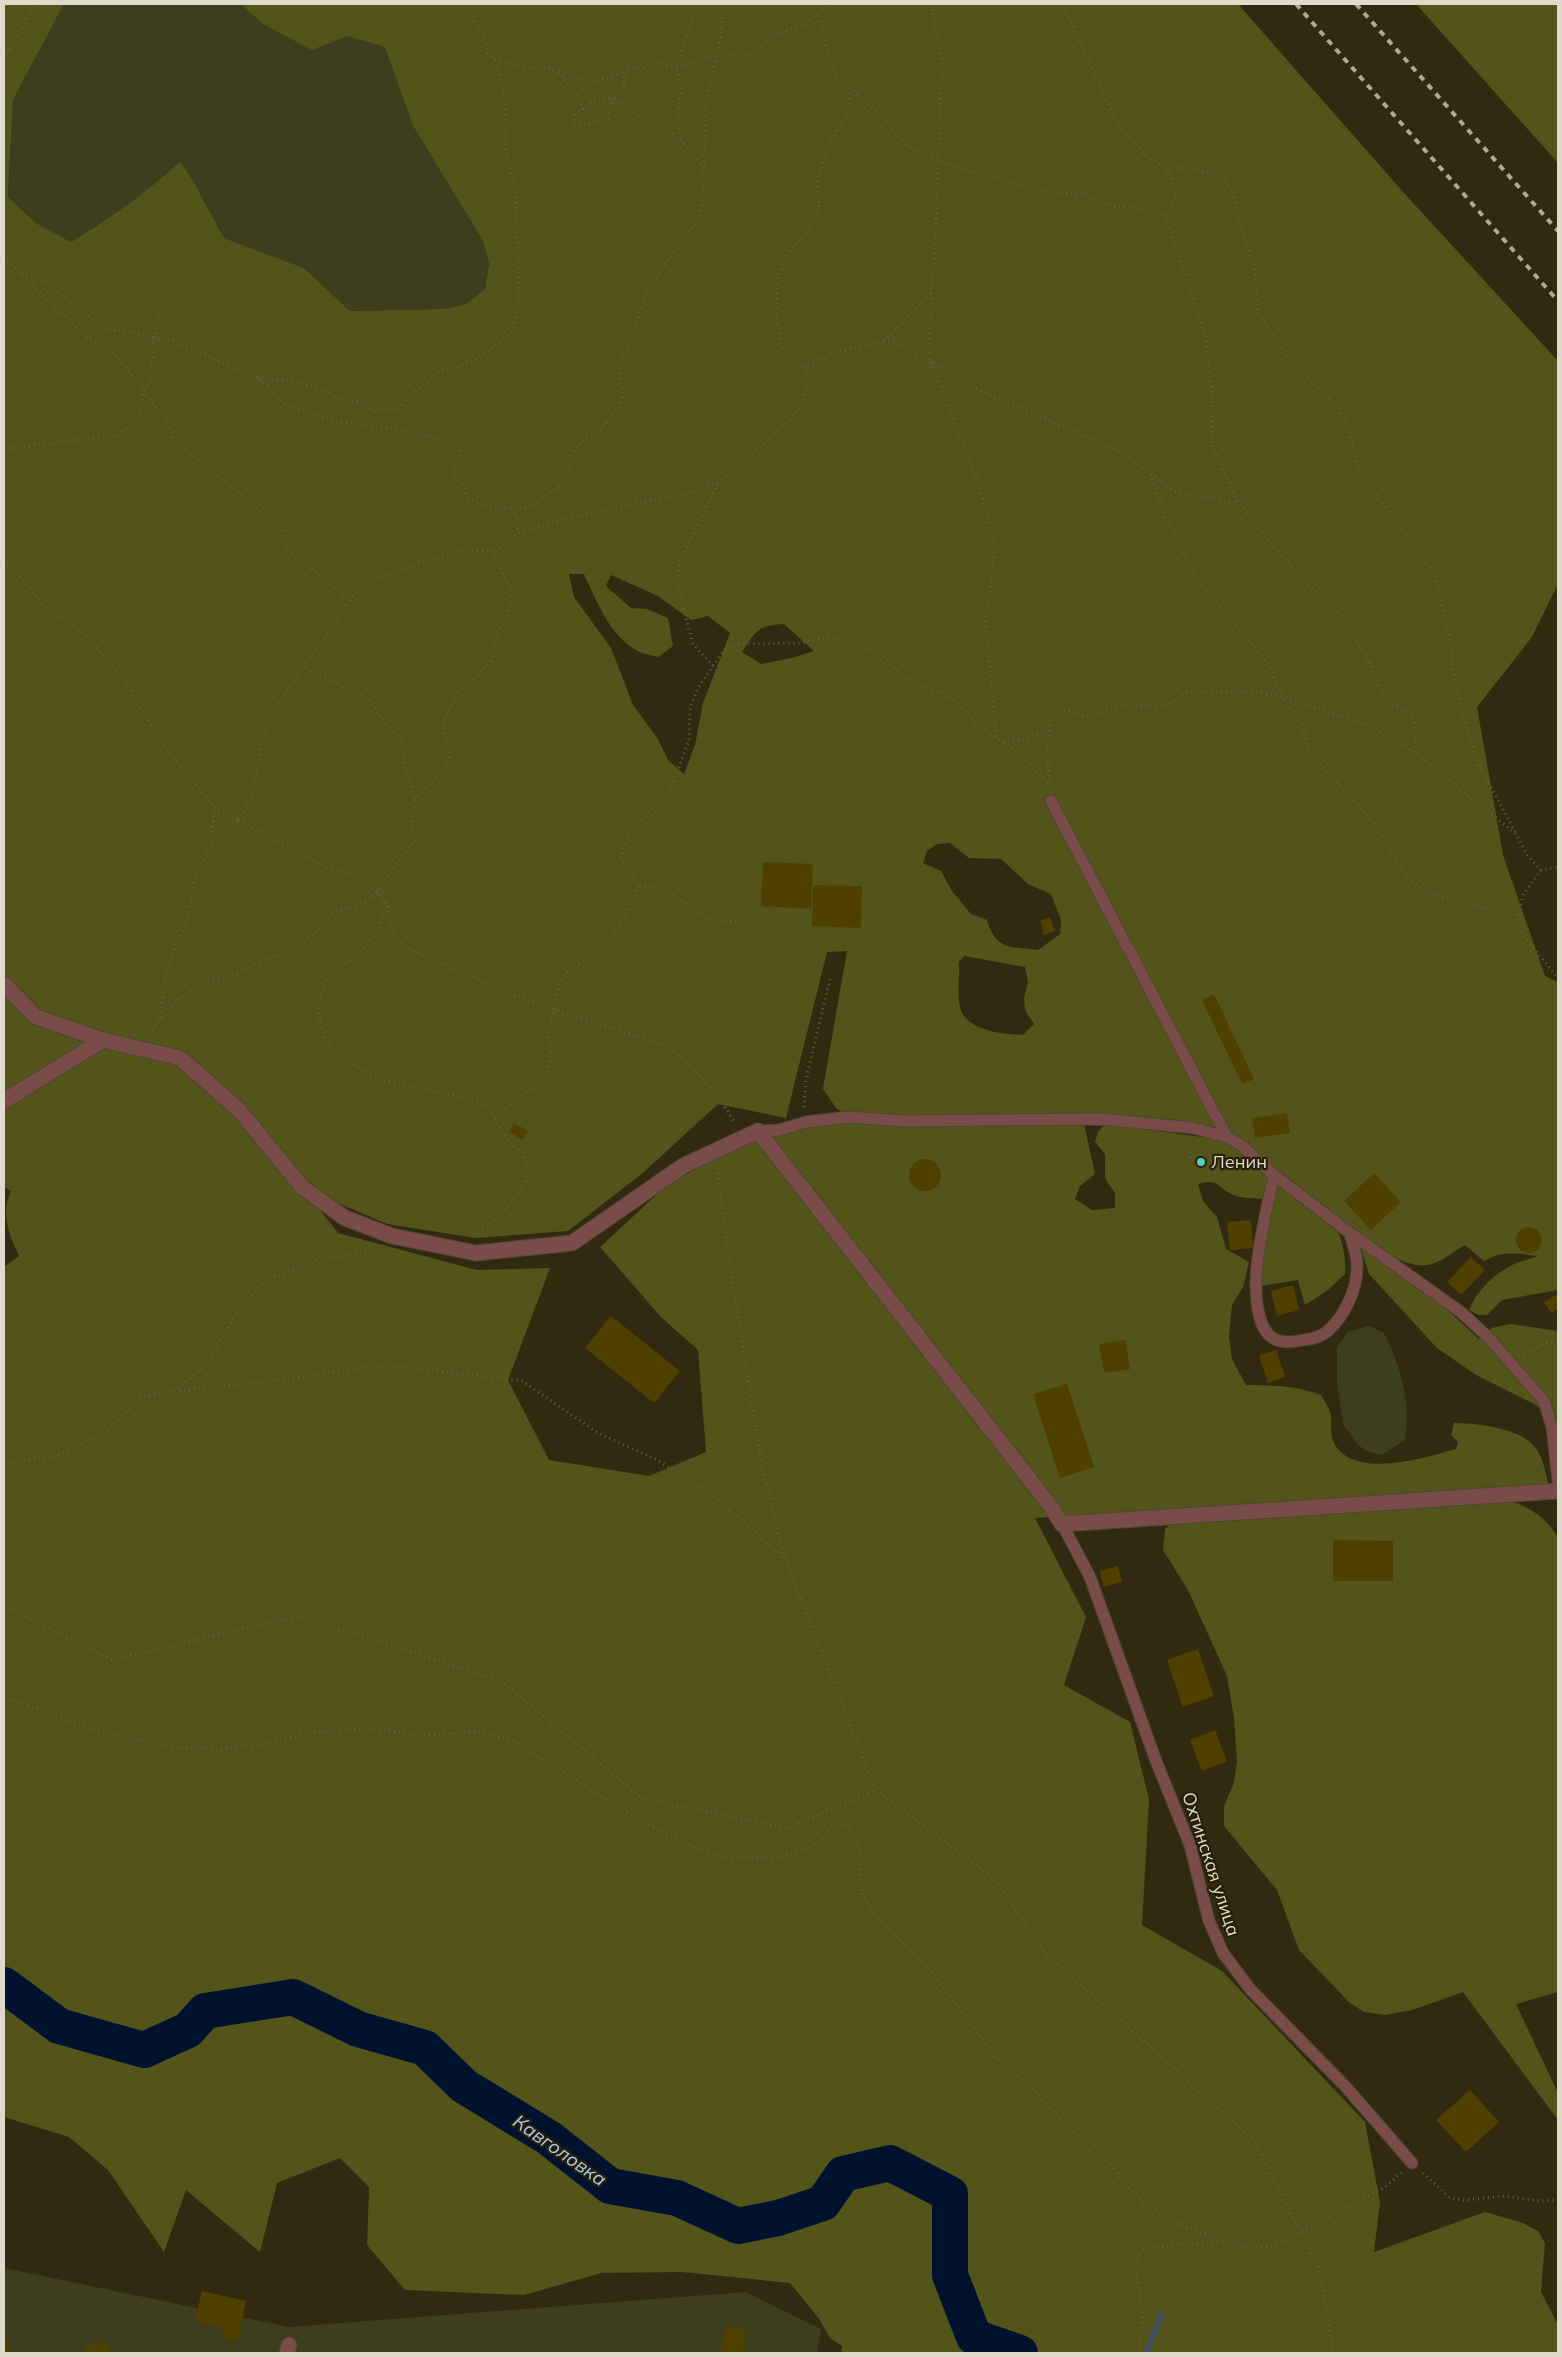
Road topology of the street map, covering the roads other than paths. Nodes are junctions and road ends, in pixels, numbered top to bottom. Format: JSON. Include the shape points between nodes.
{"nodes":[{"id":1,"x":1051,"y":801,"type":"road end"},
{"id":2,"x":4,"y":984,"type":"edge"},
{"id":3,"x":103,"y":1040,"type":"junction"},
{"id":4,"x":4,"y":1101,"type":"edge"},
{"id":5,"x":758,"y":1131,"type":"junction"},
{"id":6,"x":1226,"y":1137,"type":"junction"},
{"id":7,"x":1274,"y":1174,"type":"junction"},
{"id":8,"x":1350,"y":1233,"type":"junction"},
{"id":9,"x":1558,"y":1481,"type":"edge"},
{"id":10,"x":1558,"y":1491,"type":"edge"},
{"id":11,"x":1062,"y":1524,"type":"junction"},
{"id":12,"x":1412,"y":2163,"type":"road end"}],
"edges":[{"from":1,"to":6,"type":"lane"},
{"from":2,"to":3,"type":"street","via":[[36,1018]]},
{"from":3,"to":4,"type":"street"},
{"from":3,"to":5,"type":"street","via":[[180,1058],[240,1110],[302,1187],[345,1218],[392,1236],[476,1253],[572,1243],[682,1166]]},
{"from":5,"to":6,"type":"lane","via":[[848,1117],[904,1121],[1102,1119],[1193,1128]]},
{"from":5,"to":11,"type":"street"},
{"from":6,"to":7,"type":"lane","via":[[1241,1145]]},
{"from":7,"to":8,"type":"lane"},
{"from":7,"to":8,"type":"lane","via":[[1261,1240],[1257,1289],[1260,1318],[1272,1339],[1288,1343],[1314,1338],[1339,1320],[1351,1296],[1357,1268]]},
{"from":8,"to":9,"type":"lane","via":[[1462,1312],[1544,1401],[1550,1415]]},
{"from":10,"to":11,"type":"street"},
{"from":11,"to":12,"type":"lane","name":"Охтинская улица","via":[[1090,1577],[1190,1845],[1209,1921],[1223,1953],[1250,1988],[1346,2087]]}]}
